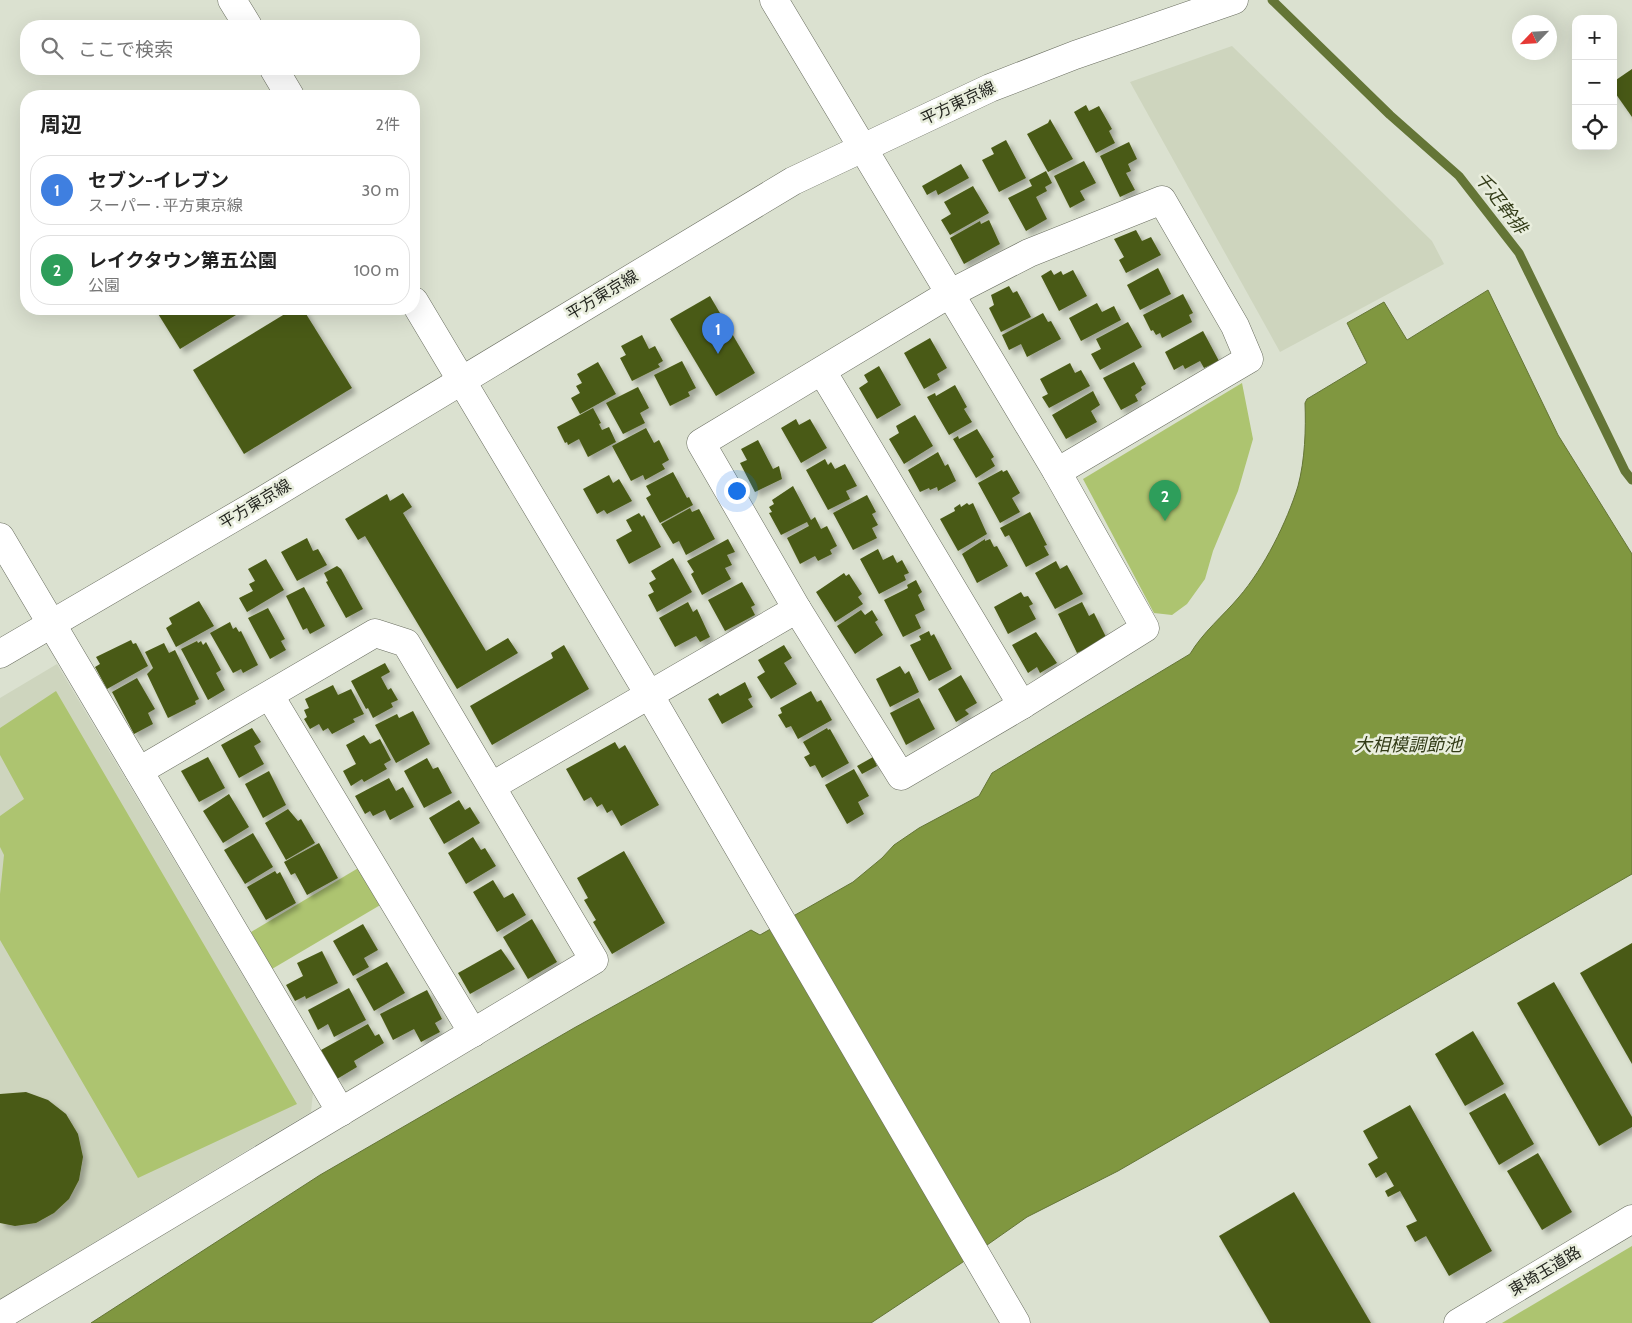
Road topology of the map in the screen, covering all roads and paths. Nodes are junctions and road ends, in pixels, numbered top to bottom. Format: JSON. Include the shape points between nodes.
{"nodes":[{"id":1,"x":232,"y":0,"type":"edge"},
{"id":2,"x":774,"y":0,"type":"edge"},
{"id":3,"x":1234,"y":0,"type":"edge"},
{"id":4,"x":244,"y":20,"type":"edge"},
{"id":5,"x":278,"y":75,"type":"edge"},
{"id":6,"x":286,"y":90,"type":"edge"},
{"id":7,"x":863,"y":147,"type":"junction"},
{"id":8,"x":949,"y":294,"type":"junction"},
{"id":9,"x":420,"y":311,"type":"edge"},
{"id":10,"x":822,"y":371,"type":"junction"},
{"id":11,"x":461,"y":380,"type":"junction"},
{"id":12,"x":1057,"y":472,"type":"junction"},
{"id":13,"x":0,"y":537,"type":"edge"},
{"id":14,"x":797,"y":609,"type":"junction"},
{"id":15,"x":51,"y":623,"type":"junction"},
{"id":16,"x":0,"y":654,"type":"edge"},
{"id":17,"x":270,"y":696,"type":"junction"},
{"id":18,"x":650,"y":696,"type":"junction"},
{"id":19,"x":1022,"y":705,"type":"junction"},
{"id":20,"x":139,"y":771,"type":"junction"},
{"id":21,"x":492,"y":786,"type":"junction"},
{"id":22,"x":473,"y":1033,"type":"junction"},
{"id":23,"x":342,"y":1112,"type":"junction"},
{"id":24,"x":1632,"y":1219,"type":"edge"},
{"id":25,"x":0,"y":1316,"type":"edge"},
{"id":26,"x":1016,"y":1323,"type":"edge"},
{"id":27,"x":1458,"y":1323,"type":"edge"}],
"edges":[{"from":1,"to":4,"type":"main road"},
{"from":2,"to":7,"type":"main road"},
{"from":3,"to":7,"type":"main road","name":"平方東京線","via":[[1075,54],[990,88]]},
{"from":5,"to":6,"type":"main road"},
{"from":7,"to":8,"type":"main road"},
{"from":7,"to":11,"type":"main road","name":"平方東京線","via":[[793,180]]},
{"from":8,"to":10,"type":"main road"},
{"from":8,"to":12,"type":"main road"},
{"from":8,"to":12,"type":"main road","via":[[1029,253],[1162,200],[1235,326],[1249,359]]},
{"from":9,"to":11,"type":"main road"},
{"from":10,"to":14,"type":"main road","via":[[701,443]]},
{"from":10,"to":19,"type":"main road"},
{"from":11,"to":15,"type":"main road","name":"平方東京線","via":[[262,501]]},
{"from":11,"to":18,"type":"main road"},
{"from":12,"to":19,"type":"main road","via":[[1145,628]]},
{"from":13,"to":15,"type":"main road"},
{"from":14,"to":18,"type":"main road"},
{"from":14,"to":19,"type":"main road","via":[[901,776]]},
{"from":15,"to":16,"type":"main road","name":"平方東京線"},
{"from":15,"to":20,"type":"main road"},
{"from":17,"to":20,"type":"main road"},
{"from":17,"to":21,"type":"main road","via":[[375,633],[406,643]]},
{"from":17,"to":22,"type":"main road"},
{"from":18,"to":21,"type":"main road"},
{"from":18,"to":26,"type":"main road"},
{"from":20,"to":23,"type":"main road"},
{"from":21,"to":22,"type":"main road","via":[[594,960]]},
{"from":22,"to":23,"type":"main road"},
{"from":23,"to":25,"type":"main road"},
{"from":24,"to":27,"type":"main road","name":"東埼玉道路"}]}
